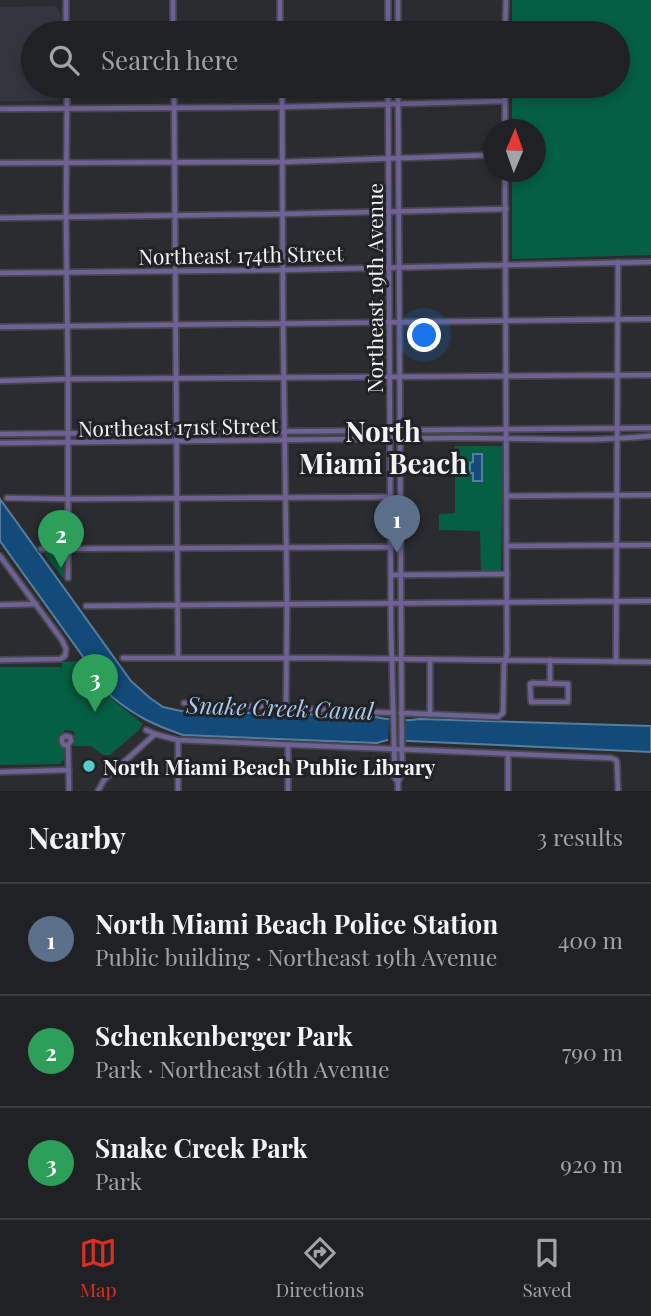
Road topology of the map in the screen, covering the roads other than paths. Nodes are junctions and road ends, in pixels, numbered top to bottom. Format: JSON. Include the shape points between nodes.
{"nodes":[{"id":1,"x":66,"y":0,"type":"edge"},
{"id":2,"x":173,"y":0,"type":"edge"},
{"id":3,"x":280,"y":0,"type":"edge"},
{"id":4,"x":388,"y":0,"type":"edge"},
{"id":5,"x":398,"y":0,"type":"edge"},
{"id":6,"x":506,"y":0,"type":"edge"},
{"id":7,"x":66,"y":21,"type":"edge"},
{"id":8,"x":173,"y":21,"type":"edge"},
{"id":9,"x":280,"y":21,"type":"edge"},
{"id":10,"x":388,"y":21,"type":"edge"},
{"id":11,"x":398,"y":21,"type":"edge"},
{"id":12,"x":505,"y":21,"type":"edge"},
{"id":13,"x":67,"y":98,"type":"edge"},
{"id":14,"x":174,"y":98,"type":"edge"},
{"id":15,"x":282,"y":98,"type":"edge"},
{"id":16,"x":388,"y":98,"type":"edge"},
{"id":17,"x":399,"y":98,"type":"edge"},
{"id":18,"x":505,"y":101,"type":"joint"},
{"id":19,"x":399,"y":103,"type":"junction"},
{"id":20,"x":388,"y":104,"type":"junction"},
{"id":21,"x":174,"y":107,"type":"junction"},
{"id":22,"x":282,"y":107,"type":"junction"},
{"id":23,"x":0,"y":109,"type":"edge"},
{"id":24,"x":67,"y":109,"type":"junction"},
{"id":25,"x":505,"y":119,"type":"edge"},
{"id":26,"x":483,"y":155,"type":"edge"},
{"id":27,"x":389,"y":158,"type":"junction"},
{"id":28,"x":399,"y":158,"type":"junction"},
{"id":29,"x":66,"y":162,"type":"junction"},
{"id":30,"x":175,"y":162,"type":"junction"},
{"id":31,"x":283,"y":162,"type":"junction"},
{"id":32,"x":0,"y":163,"type":"edge"},
{"id":33,"x":505,"y":182,"type":"edge"},
{"id":34,"x":506,"y":209,"type":"junction"},
{"id":35,"x":389,"y":212,"type":"junction"},
{"id":36,"x":399,"y":212,"type":"junction"},
{"id":37,"x":282,"y":214,"type":"junction"},
{"id":38,"x":174,"y":216,"type":"junction"},
{"id":39,"x":66,"y":217,"type":"junction"},
{"id":40,"x":0,"y":218,"type":"edge"},
{"id":41,"x":618,"y":262,"type":"junction"},
{"id":42,"x":651,"y":262,"type":"edge"},
{"id":43,"x":506,"y":265,"type":"junction"},
{"id":44,"x":389,"y":268,"type":"junction"},
{"id":45,"x":400,"y":268,"type":"junction"},
{"id":46,"x":282,"y":270,"type":"junction"},
{"id":47,"x":67,"y":271,"type":"junction"},
{"id":48,"x":175,"y":271,"type":"junction"},
{"id":49,"x":0,"y":273,"type":"edge"},
{"id":50,"x":651,"y":319,"type":"edge"},
{"id":51,"x":618,"y":320,"type":"junction"},
{"id":52,"x":506,"y":322,"type":"junction"},
{"id":53,"x":389,"y":323,"type":"junction"},
{"id":54,"x":400,"y":323,"type":"junction"},
{"id":55,"x":283,"y":324,"type":"junction"},
{"id":56,"x":176,"y":325,"type":"junction"},
{"id":57,"x":67,"y":326,"type":"junction"},
{"id":58,"x":0,"y":327,"type":"edge"},
{"id":59,"x":651,"y":374,"type":"edge"},
{"id":60,"x":617,"y":375,"type":"junction"},
{"id":61,"x":390,"y":376,"type":"junction"},
{"id":62,"x":400,"y":376,"type":"junction"},
{"id":63,"x":506,"y":376,"type":"junction"},
{"id":64,"x":284,"y":377,"type":"junction"},
{"id":65,"x":176,"y":378,"type":"junction"},
{"id":66,"x":68,"y":379,"type":"junction"},
{"id":67,"x":0,"y":381,"type":"edge"},
{"id":68,"x":651,"y":428,"type":"edge"},
{"id":69,"x":617,"y":429,"type":"junction"},
{"id":70,"x":390,"y":430,"type":"junction"},
{"id":71,"x":400,"y":430,"type":"junction"},
{"id":72,"x":506,"y":430,"type":"junction"},
{"id":73,"x":285,"y":431,"type":"junction"},
{"id":74,"x":311,"y":431,"type":"junction"},
{"id":75,"x":354,"y":431,"type":"junction"},
{"id":76,"x":176,"y":432,"type":"junction"},
{"id":77,"x":68,"y":433,"type":"junction"},
{"id":78,"x":0,"y":434,"type":"edge"},
{"id":79,"x":651,"y":436,"type":"edge"},
{"id":80,"x":400,"y":438,"type":"junction"},
{"id":81,"x":506,"y":438,"type":"junction"},
{"id":82,"x":617,"y":438,"type":"junction"},
{"id":83,"x":355,"y":439,"type":"junction"},
{"id":84,"x":390,"y":439,"type":"junction"},
{"id":85,"x":285,"y":440,"type":"junction"},
{"id":86,"x":312,"y":440,"type":"junction"},
{"id":87,"x":176,"y":442,"type":"junction"},
{"id":88,"x":0,"y":443,"type":"edge"},
{"id":89,"x":68,"y":443,"type":"junction"},
{"id":90,"x":400,"y":455,"type":"junction"},
{"id":91,"x":390,"y":456,"type":"junction"},
{"id":92,"x":617,"y":495,"type":"junction"},
{"id":93,"x":651,"y":495,"type":"edge"},
{"id":94,"x":506,"y":496,"type":"junction"},
{"id":95,"x":390,"y":497,"type":"junction"},
{"id":96,"x":7,"y":498,"type":"dead end"},
{"id":97,"x":67,"y":499,"type":"junction"},
{"id":98,"x":177,"y":499,"type":"junction"},
{"id":99,"x":286,"y":499,"type":"junction"},
{"id":100,"x":390,"y":519,"type":"junction"},
{"id":101,"x":401,"y":519,"type":"junction"},
{"id":102,"x":617,"y":545,"type":"junction"},
{"id":103,"x":651,"y":545,"type":"edge"},
{"id":104,"x":507,"y":546,"type":"junction"},
{"id":105,"x":391,"y":547,"type":"junction"},
{"id":106,"x":177,"y":548,"type":"junction"},
{"id":107,"x":286,"y":548,"type":"junction"},
{"id":108,"x":41,"y":549,"type":"dead end"},
{"id":109,"x":68,"y":550,"type":"junction"},
{"id":110,"x":0,"y":556,"type":"edge"},
{"id":111,"x":507,"y":574,"type":"junction"},
{"id":112,"x":391,"y":575,"type":"junction"},
{"id":113,"x":401,"y":575,"type":"junction"},
{"id":114,"x":68,"y":578,"type":"dead end"},
{"id":115,"x":617,"y":601,"type":"junction"},
{"id":116,"x":651,"y":601,"type":"edge"},
{"id":117,"x":506,"y":602,"type":"junction"},
{"id":118,"x":287,"y":603,"type":"junction"},
{"id":119,"x":391,"y":603,"type":"junction"},
{"id":120,"x":402,"y":603,"type":"junction"},
{"id":121,"x":36,"y":604,"type":"junction"},
{"id":122,"x":0,"y":605,"type":"edge"},
{"id":123,"x":177,"y":605,"type":"junction"},
{"id":124,"x":86,"y":606,"type":"dead end"},
{"id":125,"x":123,"y":658,"type":"dead end"},
{"id":126,"x":178,"y":658,"type":"junction"},
{"id":127,"x":287,"y":658,"type":"junction"},
{"id":128,"x":392,"y":659,"type":"junction"},
{"id":129,"x":402,"y":659,"type":"junction"},
{"id":130,"x":430,"y":659,"type":"junction"},
{"id":131,"x":0,"y":660,"type":"edge"},
{"id":132,"x":505,"y":660,"type":"junction"},
{"id":133,"x":550,"y":660,"type":"junction"},
{"id":134,"x":616,"y":662,"type":"junction"},
{"id":135,"x":651,"y":662,"type":"edge"},
{"id":136,"x":550,"y":683,"type":"junction"},
{"id":137,"x":184,"y":703,"type":"dead end"},
{"id":138,"x":286,"y":708,"type":"junction"},
{"id":139,"x":393,"y":713,"type":"junction"},
{"id":140,"x":401,"y":713,"type":"junction"},
{"id":141,"x":430,"y":714,"type":"junction"},
{"id":142,"x":146,"y":730,"type":"dead end"},
{"id":143,"x":155,"y":734,"type":"junction"},
{"id":144,"x":178,"y":740,"type":"junction"},
{"id":145,"x":68,"y":745,"type":"dead end"},
{"id":146,"x":288,"y":745,"type":"junction"},
{"id":147,"x":393,"y":749,"type":"junction"},
{"id":148,"x":402,"y":750,"type":"junction"},
{"id":149,"x":508,"y":754,"type":"junction"},
{"id":150,"x":69,"y":770,"type":"junction"},
{"id":151,"x":0,"y":772,"type":"edge"},
{"id":152,"x":398,"y":782,"type":"junction"},
{"id":153,"x":69,"y":791,"type":"edge"},
{"id":154,"x":98,"y":791,"type":"edge"},
{"id":155,"x":178,"y":791,"type":"edge"},
{"id":156,"x":288,"y":791,"type":"edge"},
{"id":157,"x":398,"y":791,"type":"edge"},
{"id":158,"x":508,"y":791,"type":"edge"},
{"id":159,"x":618,"y":791,"type":"edge"}],
"edges":[{"from":1,"to":7,"type":"street"},
{"from":2,"to":8,"type":"street"},
{"from":3,"to":9,"type":"street"},
{"from":4,"to":10,"type":"street"},
{"from":5,"to":11,"type":"street"},
{"from":6,"to":12,"type":"street"},
{"from":13,"to":24,"type":"street"},
{"from":14,"to":21,"type":"street"},
{"from":15,"to":22,"type":"street"},
{"from":16,"to":20,"type":"street","name":"Northeast 19th Avenue"},
{"from":17,"to":19,"type":"street","name":"Northeast 19th Avenue"},
{"from":18,"to":19,"type":"street"},
{"from":18,"to":25,"type":"street"},
{"from":19,"to":20,"type":"street"},
{"from":19,"to":28,"type":"street","name":"Northeast 19th Avenue"},
{"from":20,"to":22,"type":"street"},
{"from":20,"to":27,"type":"street","name":"Northeast 19th Avenue"},
{"from":21,"to":22,"type":"street"},
{"from":21,"to":24,"type":"street"},
{"from":21,"to":30,"type":"street"},
{"from":22,"to":31,"type":"street"},
{"from":23,"to":24,"type":"street"},
{"from":24,"to":29,"type":"street"},
{"from":26,"to":28,"type":"street"},
{"from":27,"to":28,"type":"street"},
{"from":27,"to":31,"type":"street"},
{"from":27,"to":35,"type":"street","name":"Northeast 19th Avenue"},
{"from":28,"to":36,"type":"street","name":"Northeast 19th Avenue"},
{"from":29,"to":30,"type":"street"},
{"from":29,"to":32,"type":"street"},
{"from":29,"to":39,"type":"street"},
{"from":30,"to":31,"type":"street"},
{"from":30,"to":38,"type":"street"},
{"from":31,"to":37,"type":"street"},
{"from":33,"to":34,"type":"street"},
{"from":34,"to":36,"type":"street"},
{"from":34,"to":43,"type":"street"},
{"from":35,"to":36,"type":"street"},
{"from":35,"to":37,"type":"street"},
{"from":35,"to":44,"type":"street","name":"Northeast 19th Avenue"},
{"from":36,"to":45,"type":"street","name":"Northeast 19th Avenue"},
{"from":37,"to":38,"type":"street"},
{"from":37,"to":46,"type":"street"},
{"from":38,"to":39,"type":"street"},
{"from":38,"to":48,"type":"street"},
{"from":39,"to":40,"type":"street"},
{"from":39,"to":47,"type":"street"},
{"from":41,"to":42,"type":"street","name":"Northeast 174th Street"},
{"from":41,"to":43,"type":"street","name":"Northeast 174th Street"},
{"from":41,"to":51,"type":"street"},
{"from":43,"to":45,"type":"street","name":"Northeast 174th Street"},
{"from":43,"to":52,"type":"street"},
{"from":44,"to":45,"type":"street","name":"Northeast 174th Street"},
{"from":44,"to":46,"type":"street","name":"Northeast 174th Street"},
{"from":44,"to":53,"type":"street","name":"Northeast 19th Avenue"},
{"from":45,"to":54,"type":"street","name":"Northeast 19th Avenue"},
{"from":46,"to":48,"type":"street","name":"Northeast 174th Street"},
{"from":46,"to":55,"type":"street"},
{"from":47,"to":48,"type":"street","name":"Northeast 174th Street"},
{"from":47,"to":49,"type":"street","name":"Northeast 174th Street"},
{"from":47,"to":57,"type":"street"},
{"from":48,"to":56,"type":"street"},
{"from":50,"to":51,"type":"street"},
{"from":51,"to":52,"type":"street"},
{"from":51,"to":60,"type":"street"},
{"from":52,"to":54,"type":"street"},
{"from":52,"to":63,"type":"street"},
{"from":53,"to":54,"type":"street"},
{"from":53,"to":55,"type":"street"},
{"from":53,"to":61,"type":"street","name":"Northeast 19th Avenue"},
{"from":54,"to":62,"type":"street","name":"Northeast 19th Avenue"},
{"from":55,"to":56,"type":"street"},
{"from":55,"to":64,"type":"street"},
{"from":56,"to":57,"type":"street"},
{"from":56,"to":65,"type":"street"},
{"from":57,"to":58,"type":"street"},
{"from":57,"to":66,"type":"street"},
{"from":59,"to":60,"type":"street"},
{"from":60,"to":63,"type":"street"},
{"from":60,"to":69,"type":"street"},
{"from":61,"to":62,"type":"street"},
{"from":61,"to":64,"type":"street"},
{"from":61,"to":70,"type":"street","name":"Northeast 19th Avenue"},
{"from":62,"to":63,"type":"street"},
{"from":62,"to":71,"type":"street","name":"Northeast 19th Avenue"},
{"from":63,"to":72,"type":"street"},
{"from":64,"to":65,"type":"street"},
{"from":64,"to":73,"type":"street"},
{"from":65,"to":66,"type":"street"},
{"from":65,"to":76,"type":"street"},
{"from":66,"to":67,"type":"street"},
{"from":66,"to":77,"type":"street"},
{"from":68,"to":69,"type":"street","name":"Northeast 171st Street"},
{"from":69,"to":72,"type":"street","name":"Northeast 171st Street"},
{"from":69,"to":82,"type":"street"},
{"from":70,"to":71,"type":"street","name":"Northeast 171st Street"},
{"from":70,"to":75,"type":"street","name":"Northeast 171st Street"},
{"from":70,"to":84,"type":"street","name":"Northeast 19th Avenue"},
{"from":71,"to":72,"type":"street","name":"Northeast 171st Street"},
{"from":71,"to":80,"type":"street","name":"Northeast 19th Avenue"},
{"from":72,"to":81,"type":"street"},
{"from":73,"to":74,"type":"street","name":"Northeast 171st Street"},
{"from":73,"to":76,"type":"street","name":"Northeast 171st Street"},
{"from":73,"to":85,"type":"street"},
{"from":74,"to":75,"type":"street","name":"Northeast 171st Street"},
{"from":74,"to":86,"type":"street"},
{"from":75,"to":83,"type":"street"},
{"from":76,"to":77,"type":"street","name":"Northeast 171st Street"},
{"from":76,"to":87,"type":"street"},
{"from":77,"to":78,"type":"street","name":"Northeast 171st Street"},
{"from":77,"to":89,"type":"street"},
{"from":79,"to":82,"type":"street","name":"Northeast 171st Street"},
{"from":80,"to":81,"type":"street","name":"Northeast 171st Street"},
{"from":80,"to":84,"type":"street","name":"Northeast 171st Street"},
{"from":80,"to":90,"type":"street","name":"Northeast 19th Avenue"},
{"from":81,"to":82,"type":"street","name":"Northeast 171st Street"},
{"from":81,"to":94,"type":"street"},
{"from":82,"to":92,"type":"street"},
{"from":83,"to":84,"type":"street","name":"Northeast 171st Street"},
{"from":83,"to":86,"type":"street","name":"Northeast 171st Street"},
{"from":84,"to":91,"type":"street","name":"Northeast 19th Avenue"},
{"from":85,"to":86,"type":"street","name":"Northeast 171st Street"},
{"from":85,"to":87,"type":"street","name":"Northeast 171st Street"},
{"from":85,"to":99,"type":"street"},
{"from":87,"to":89,"type":"street","name":"Northeast 171st Street"},
{"from":87,"to":98,"type":"street"},
{"from":88,"to":89,"type":"street","name":"Northeast 171st Street"},
{"from":89,"to":97,"type":"street"},
{"from":90,"to":91,"type":"street"},
{"from":90,"to":101,"type":"street","name":"Northeast 19th Avenue"},
{"from":91,"to":95,"type":"street","name":"Northeast 19th Avenue"},
{"from":92,"to":93,"type":"street"},
{"from":92,"to":94,"type":"street"},
{"from":92,"to":102,"type":"street"},
{"from":94,"to":104,"type":"street"},
{"from":95,"to":99,"type":"street"},
{"from":95,"to":100,"type":"street","name":"Northeast 19th Avenue"},
{"from":96,"to":97,"type":"street"},
{"from":97,"to":98,"type":"street"},
{"from":97,"to":109,"type":"street"},
{"from":98,"to":99,"type":"street"},
{"from":98,"to":106,"type":"street"},
{"from":99,"to":107,"type":"street"},
{"from":100,"to":101,"type":"street"},
{"from":100,"to":105,"type":"street","name":"Northeast 19th Avenue"},
{"from":101,"to":113,"type":"street","name":"Northeast 19th Avenue"},
{"from":102,"to":103,"type":"street"},
{"from":102,"to":104,"type":"street"},
{"from":102,"to":115,"type":"street"},
{"from":104,"to":111,"type":"street"},
{"from":105,"to":107,"type":"street"},
{"from":105,"to":112,"type":"street","name":"Northeast 19th Avenue"},
{"from":106,"to":107,"type":"street"},
{"from":106,"to":109,"type":"street"},
{"from":106,"to":123,"type":"street"},
{"from":107,"to":118,"type":"street"},
{"from":108,"to":109,"type":"street"},
{"from":109,"to":114,"type":"street"},
{"from":110,"to":121,"type":"street"},
{"from":111,"to":113,"type":"street"},
{"from":111,"to":117,"type":"street"},
{"from":112,"to":113,"type":"street"},
{"from":112,"to":119,"type":"street","name":"Northeast 19th Avenue"},
{"from":113,"to":120,"type":"street","name":"Northeast 19th Avenue"},
{"from":115,"to":116,"type":"street"},
{"from":115,"to":117,"type":"street"},
{"from":115,"to":134,"type":"street"},
{"from":117,"to":120,"type":"street"},
{"from":117,"to":132,"type":"street"},
{"from":118,"to":119,"type":"street"},
{"from":118,"to":123,"type":"street"},
{"from":118,"to":127,"type":"street"},
{"from":119,"to":120,"type":"street"},
{"from":119,"to":128,"type":"street","name":"Northeast 19th Avenue"},
{"from":120,"to":129,"type":"street","name":"Northeast 19th Avenue"},
{"from":121,"to":122,"type":"street"},
{"from":121,"to":131,"type":"street","via":[[62,640],[65,656]]},
{"from":123,"to":124,"type":"street"},
{"from":123,"to":126,"type":"street"},
{"from":125,"to":126,"type":"street"},
{"from":126,"to":127,"type":"street"},
{"from":127,"to":128,"type":"street"},
{"from":127,"to":138,"type":"street"},
{"from":128,"to":129,"type":"street"},
{"from":128,"to":139,"type":"street","name":"Northeast 19th Avenue"},
{"from":129,"to":130,"type":"street"},
{"from":129,"to":140,"type":"street","name":"Northeast 19th Avenue"},
{"from":130,"to":132,"type":"street"},
{"from":130,"to":141,"type":"street"},
{"from":132,"to":133,"type":"street"},
{"from":132,"to":141,"type":"street","via":[[502,715]]},
{"from":133,"to":134,"type":"street"},
{"from":133,"to":136,"type":"street"},
{"from":134,"to":135,"type":"street"},
{"from":136,"to":136,"type":"street","via":[[568,684],[568,702],[531,702],[531,683]]},
{"from":137,"to":138,"type":"street"},
{"from":138,"to":139,"type":"street"},
{"from":139,"to":147,"type":"street","name":"Northeast 19th Avenue"},
{"from":140,"to":141,"type":"street"},
{"from":140,"to":148,"type":"street","name":"Northeast 19th Avenue"},
{"from":142,"to":143,"type":"street"},
{"from":143,"to":144,"type":"street"},
{"from":143,"to":154,"type":"street","via":[[104,780]]},
{"from":144,"to":146,"type":"street"},
{"from":144,"to":155,"type":"street"},
{"from":145,"to":150,"type":"street"},
{"from":146,"to":147,"type":"street"},
{"from":146,"to":156,"type":"street"},
{"from":147,"to":148,"type":"street"},
{"from":147,"to":152,"type":"street","name":"Northeast 19th Avenue"},
{"from":148,"to":149,"type":"street"},
{"from":148,"to":152,"type":"street","name":"Northeast 19th Avenue"},
{"from":149,"to":158,"type":"street"},
{"from":149,"to":159,"type":"street","via":[[611,758],[616,760]]},
{"from":150,"to":151,"type":"street"},
{"from":150,"to":153,"type":"street"},
{"from":152,"to":157,"type":"street","name":"Northeast 19th Avenue"}]}
